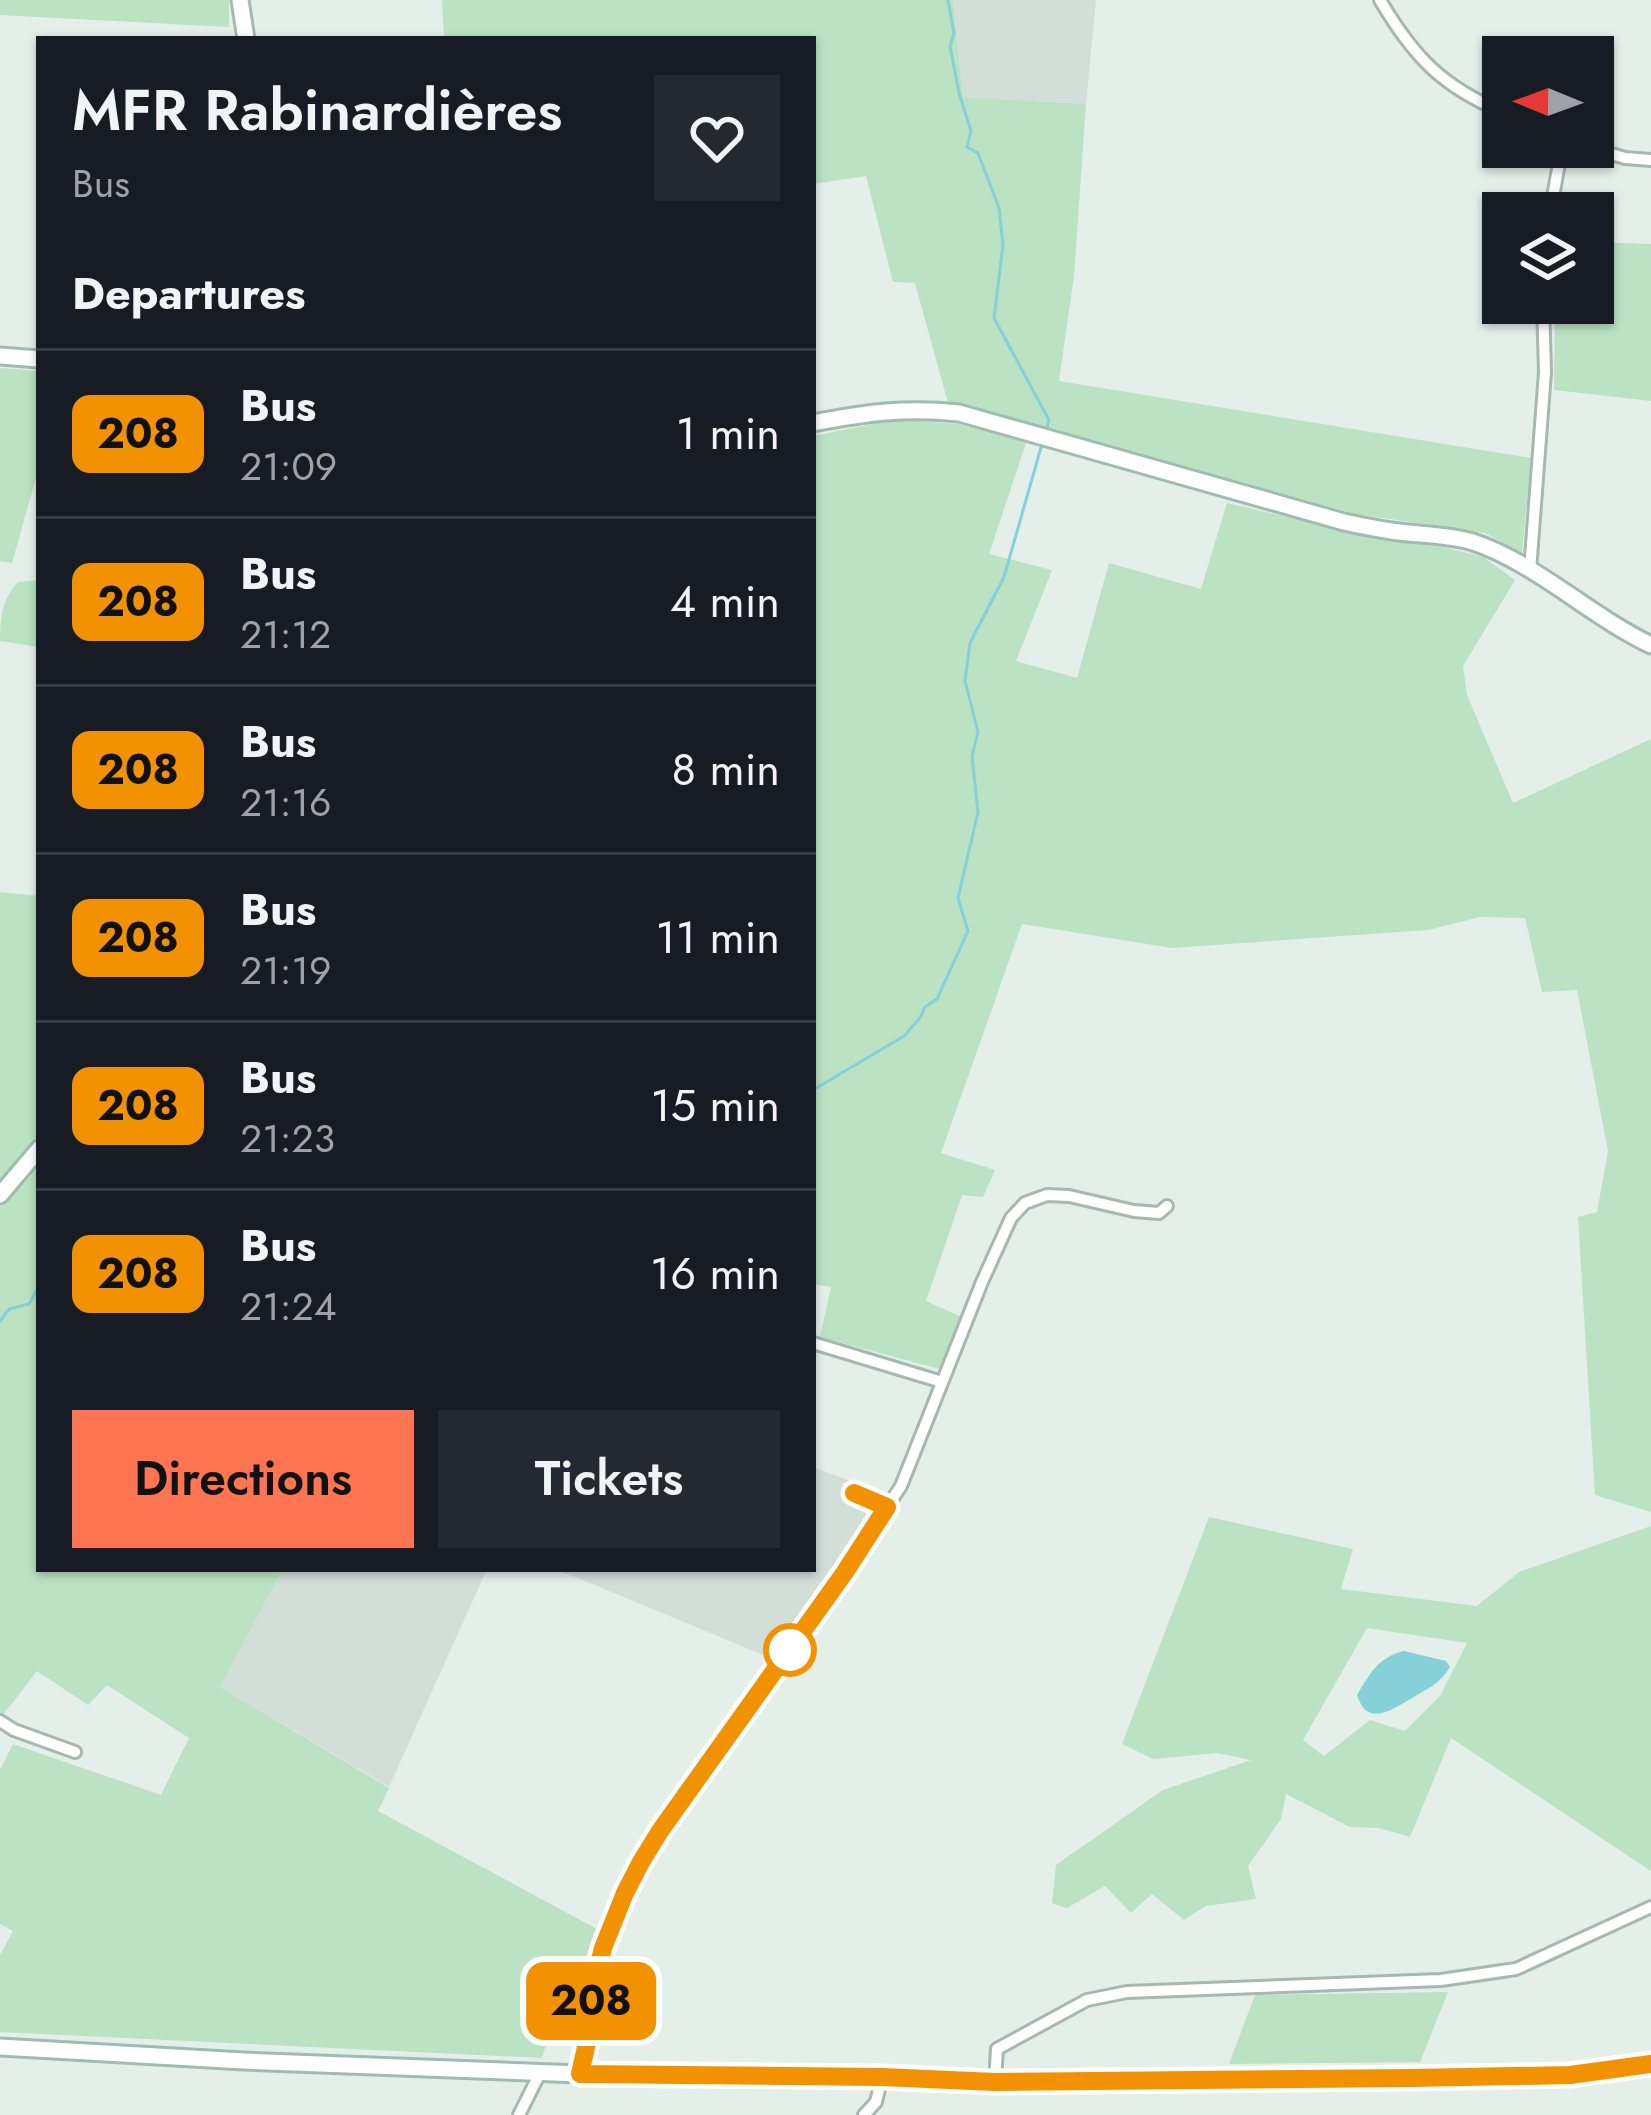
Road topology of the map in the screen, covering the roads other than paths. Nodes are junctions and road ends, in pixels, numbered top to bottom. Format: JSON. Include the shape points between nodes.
{"nodes":[{"id":1,"x":240,"y":0,"type":"edge"},
{"id":2,"x":1380,"y":0,"type":"edge"},
{"id":3,"x":246,"y":36,"type":"edge"},
{"id":4,"x":1482,"y":102,"type":"edge"},
{"id":5,"x":1614,"y":155,"type":"edge"},
{"id":6,"x":1651,"y":160,"type":"edge"},
{"id":7,"x":1543,"y":324,"type":"edge"},
{"id":8,"x":0,"y":356,"type":"edge"},
{"id":9,"x":36,"y":358,"type":"edge"},
{"id":10,"x":816,"y":422,"type":"edge"},
{"id":11,"x":1530,"y":571,"type":"junction"},
{"id":12,"x":1651,"y":645,"type":"edge"},
{"id":13,"x":36,"y":1153,"type":"edge"},
{"id":14,"x":0,"y":1195,"type":"edge"},
{"id":15,"x":1167,"y":1206,"type":"dead end"},
{"id":16,"x":816,"y":1344,"type":"edge"},
{"id":17,"x":942,"y":1382,"type":"junction"},
{"id":18,"x":0,"y":1721,"type":"edge"},
{"id":19,"x":75,"y":1752,"type":"dead end"},
{"id":20,"x":1651,"y":1907,"type":"edge"},
{"id":21,"x":0,"y":2047,"type":"edge"},
{"id":22,"x":1651,"y":2064,"type":"edge"},
{"id":23,"x":540,"y":2073,"type":"junction"},
{"id":24,"x":580,"y":2074,"type":"junction"},
{"id":25,"x":882,"y":2077,"type":"junction"},
{"id":26,"x":995,"y":2082,"type":"junction"},
{"id":27,"x":519,"y":2115,"type":"edge"},
{"id":28,"x":864,"y":2115,"type":"edge"}],
"edges":[{"from":1,"to":3,"type":"main road"},
{"from":2,"to":4,"type":"street","via":[[1428,67]]},
{"from":5,"to":6,"type":"street"},
{"from":7,"to":11,"type":"street"},
{"from":8,"to":9,"type":"main road"},
{"from":10,"to":11,"type":"main road","via":[[887,410],[959,412],[1345,521],[1472,542]]},
{"from":11,"to":12,"type":"main road"},
{"from":13,"to":14,"type":"main road"},
{"from":15,"to":17,"type":"street","via":[[1134,1211],[1058,1195],[1025,1203],[1011,1218]]},
{"from":16,"to":17,"type":"street"},
{"from":17,"to":24,"type":"street","via":[[901,1486],[633,1877],[600,1961]]},
{"from":18,"to":19,"type":"street"},
{"from":20,"to":26,"type":"street","via":[[1516,1969],[1087,2000],[997,2050]]},
{"from":21,"to":23,"type":"main road"},
{"from":22,"to":26,"type":"main road","via":[[1504,2078]]},
{"from":23,"to":24,"type":"main road"},
{"from":23,"to":27,"type":"street"},
{"from":24,"to":25,"type":"main road"},
{"from":25,"to":26,"type":"main road"},
{"from":25,"to":28,"type":"street"}]}
